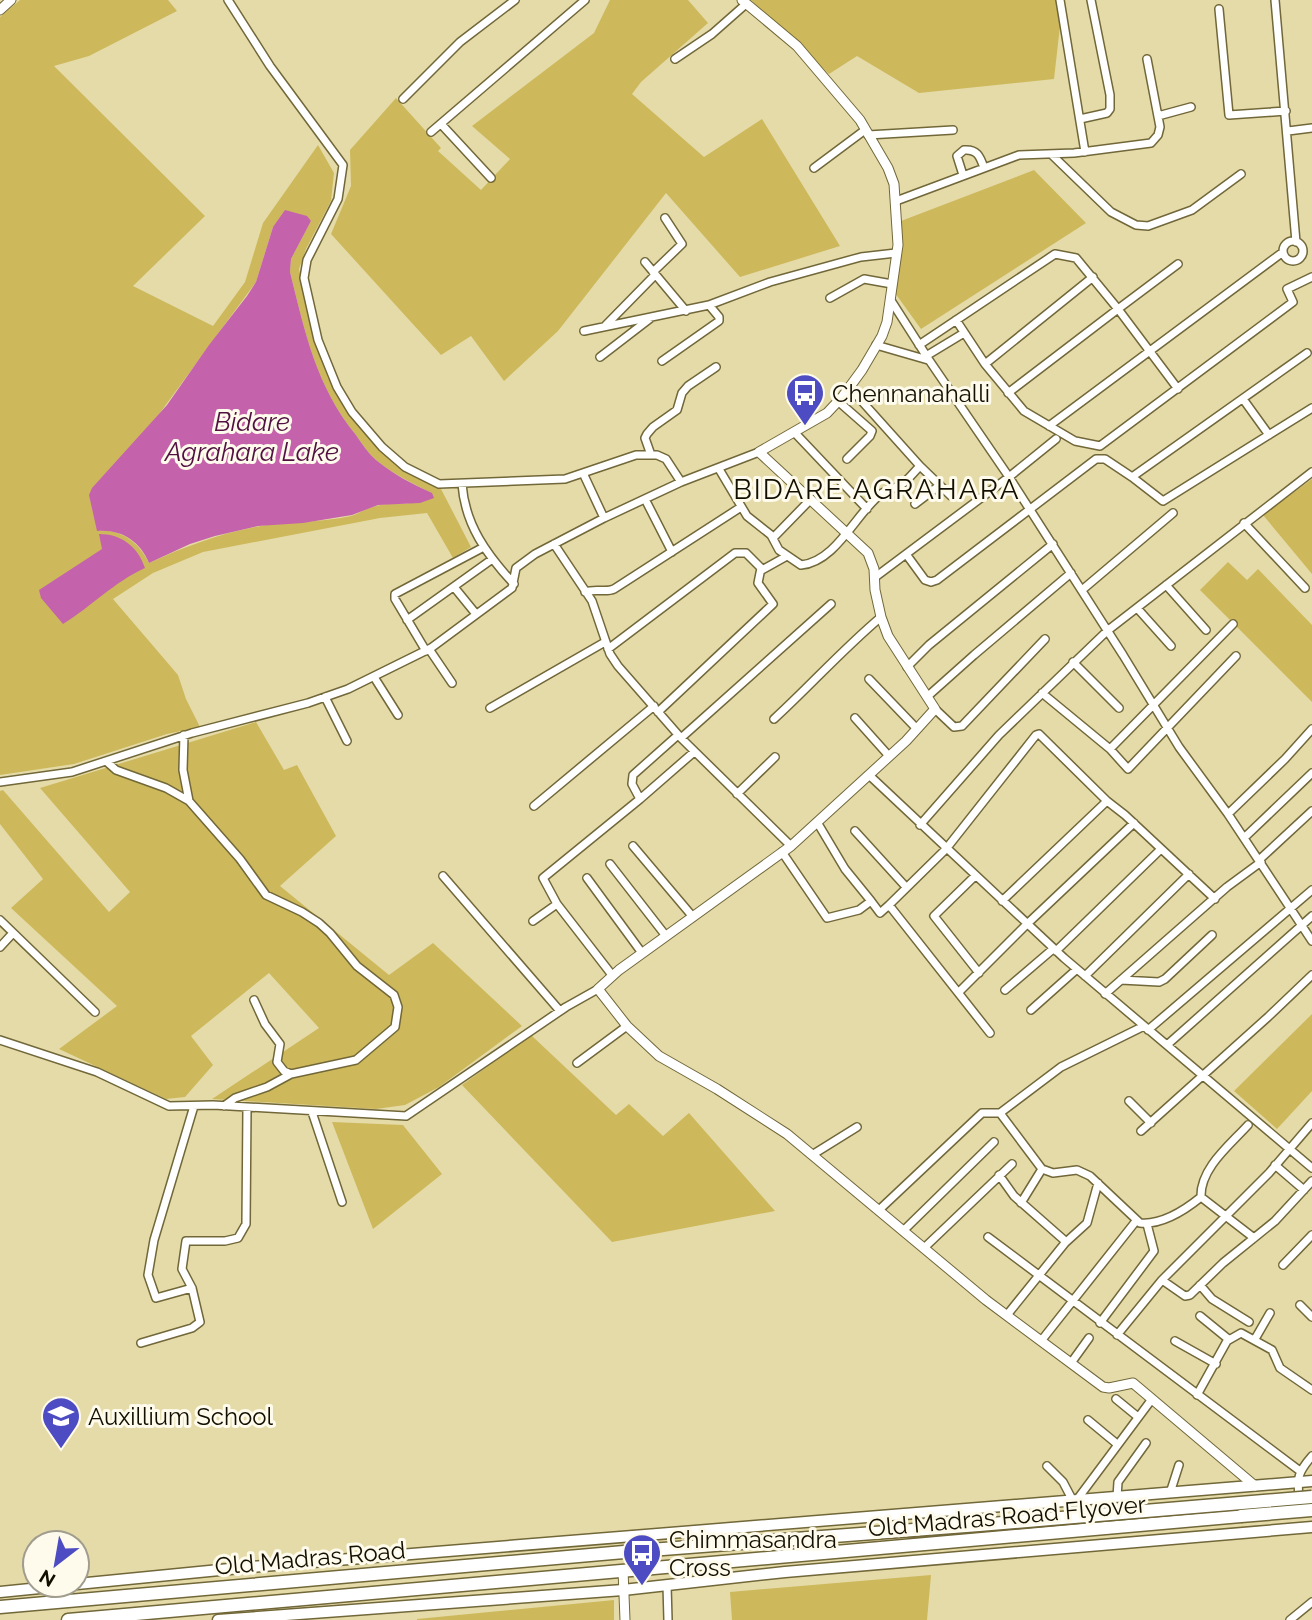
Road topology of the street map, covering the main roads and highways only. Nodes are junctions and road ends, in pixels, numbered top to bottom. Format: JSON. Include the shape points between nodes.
{"nodes":[{"id":1,"x":1312,"y":1481,"type":"edge"},
{"id":2,"x":1312,"y":1497,"type":"edge"},
{"id":3,"x":1312,"y":1510,"type":"edge"},
{"id":4,"x":1307,"y":1527,"type":"edge"},
{"id":5,"x":623,"y":1538,"type":"junction"},
{"id":6,"x":624,"y":1552,"type":"junction"},
{"id":7,"x":623,"y":1570,"type":"joint"},
{"id":8,"x":91,"y":1583,"type":"edge"},
{"id":9,"x":21,"y":1590,"type":"edge"},
{"id":10,"x":0,"y":1592,"type":"edge"},
{"id":11,"x":0,"y":1607,"type":"edge"},
{"id":12,"x":68,"y":1620,"type":"edge"},
{"id":13,"x":218,"y":1620,"type":"edge"}],
"edges":[{"from":1,"to":5,"type":"main road","name":"Old Madras Road"},
{"from":2,"to":6,"type":"highway","name":"Old Madras Road Flyover","bridge":true},
{"from":3,"to":7,"type":"highway","name":"Old Madras Road Flyover","bridge":true},
{"from":4,"to":13,"type":"main road","via":[[623,1590]]},
{"from":5,"to":6,"type":"highway"},
{"from":5,"to":8,"type":"main road","name":"Old Madras Road"},
{"from":6,"to":11,"type":"highway","name":"Old Madras Road"},
{"from":7,"to":12,"type":"highway","name":"Old Madras Road"},
{"from":9,"to":10,"type":"main road"}]}
